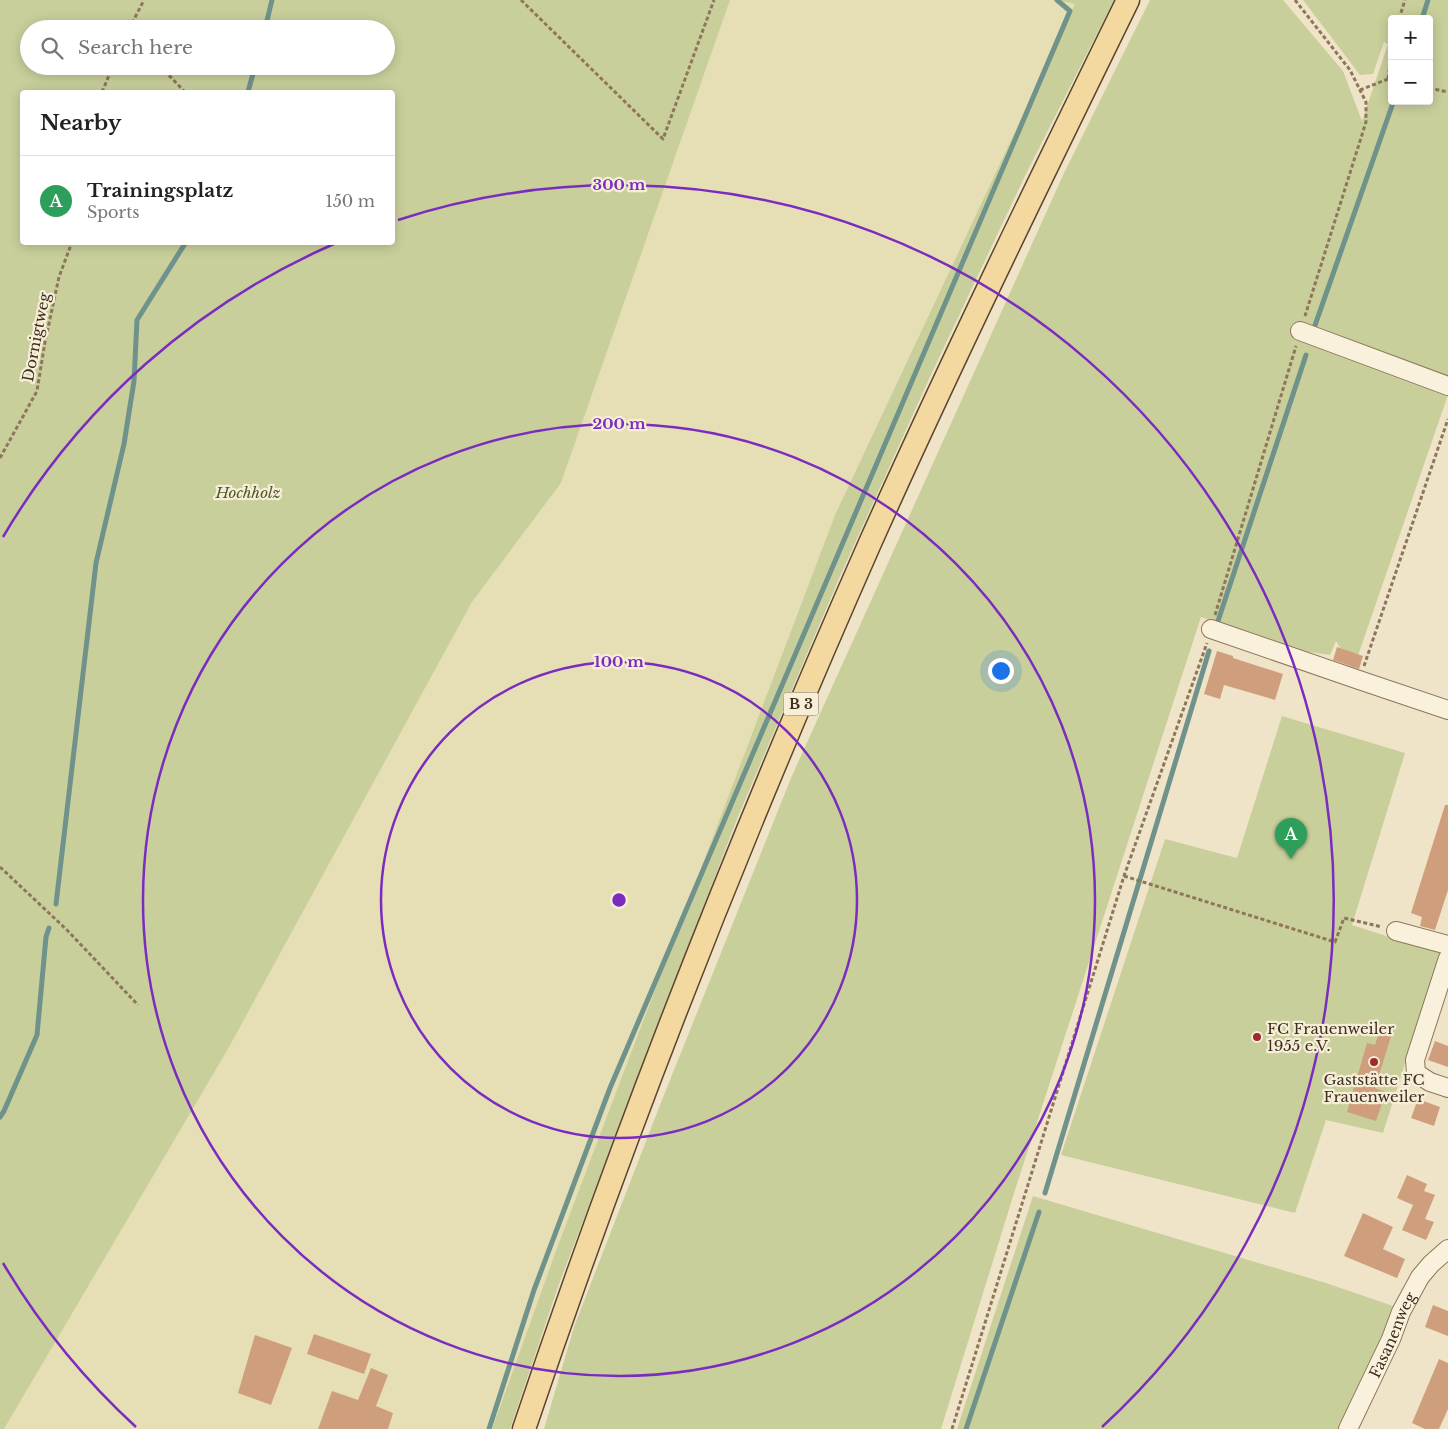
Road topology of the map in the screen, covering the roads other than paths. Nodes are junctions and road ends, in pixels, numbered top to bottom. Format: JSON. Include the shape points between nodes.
{"nodes":[{"id":1,"x":1128,"y":0,"type":"edge"},
{"id":2,"x":1300,"y":331,"type":"road end"},
{"id":3,"x":1448,"y":386,"type":"edge"},
{"id":4,"x":1212,"y":629,"type":"road end"},
{"id":5,"x":1448,"y":710,"type":"edge"},
{"id":6,"x":1396,"y":931,"type":"road end"},
{"id":7,"x":1448,"y":944,"type":"edge"},
{"id":8,"x":1448,"y":958,"type":"edge"},
{"id":9,"x":1448,"y":1088,"type":"edge"},
{"id":10,"x":1448,"y":1249,"type":"edge"},
{"id":11,"x":524,"y":1429,"type":"edge"},
{"id":12,"x":1348,"y":1429,"type":"edge"}],
"edges":[{"from":1,"to":11,"type":"main road","number":"B 3","via":[[1007,248],[871,541],[755,812],[634,1121]]},
{"from":2,"to":3,"type":"street"},
{"from":4,"to":5,"type":"street"},
{"from":6,"to":7,"type":"street"},
{"from":8,"to":9,"type":"street","via":[[1415,1060],[1416,1073]]},
{"from":10,"to":12,"type":"street","name":"Fasanenweg","via":[[1416,1284]]}]}
